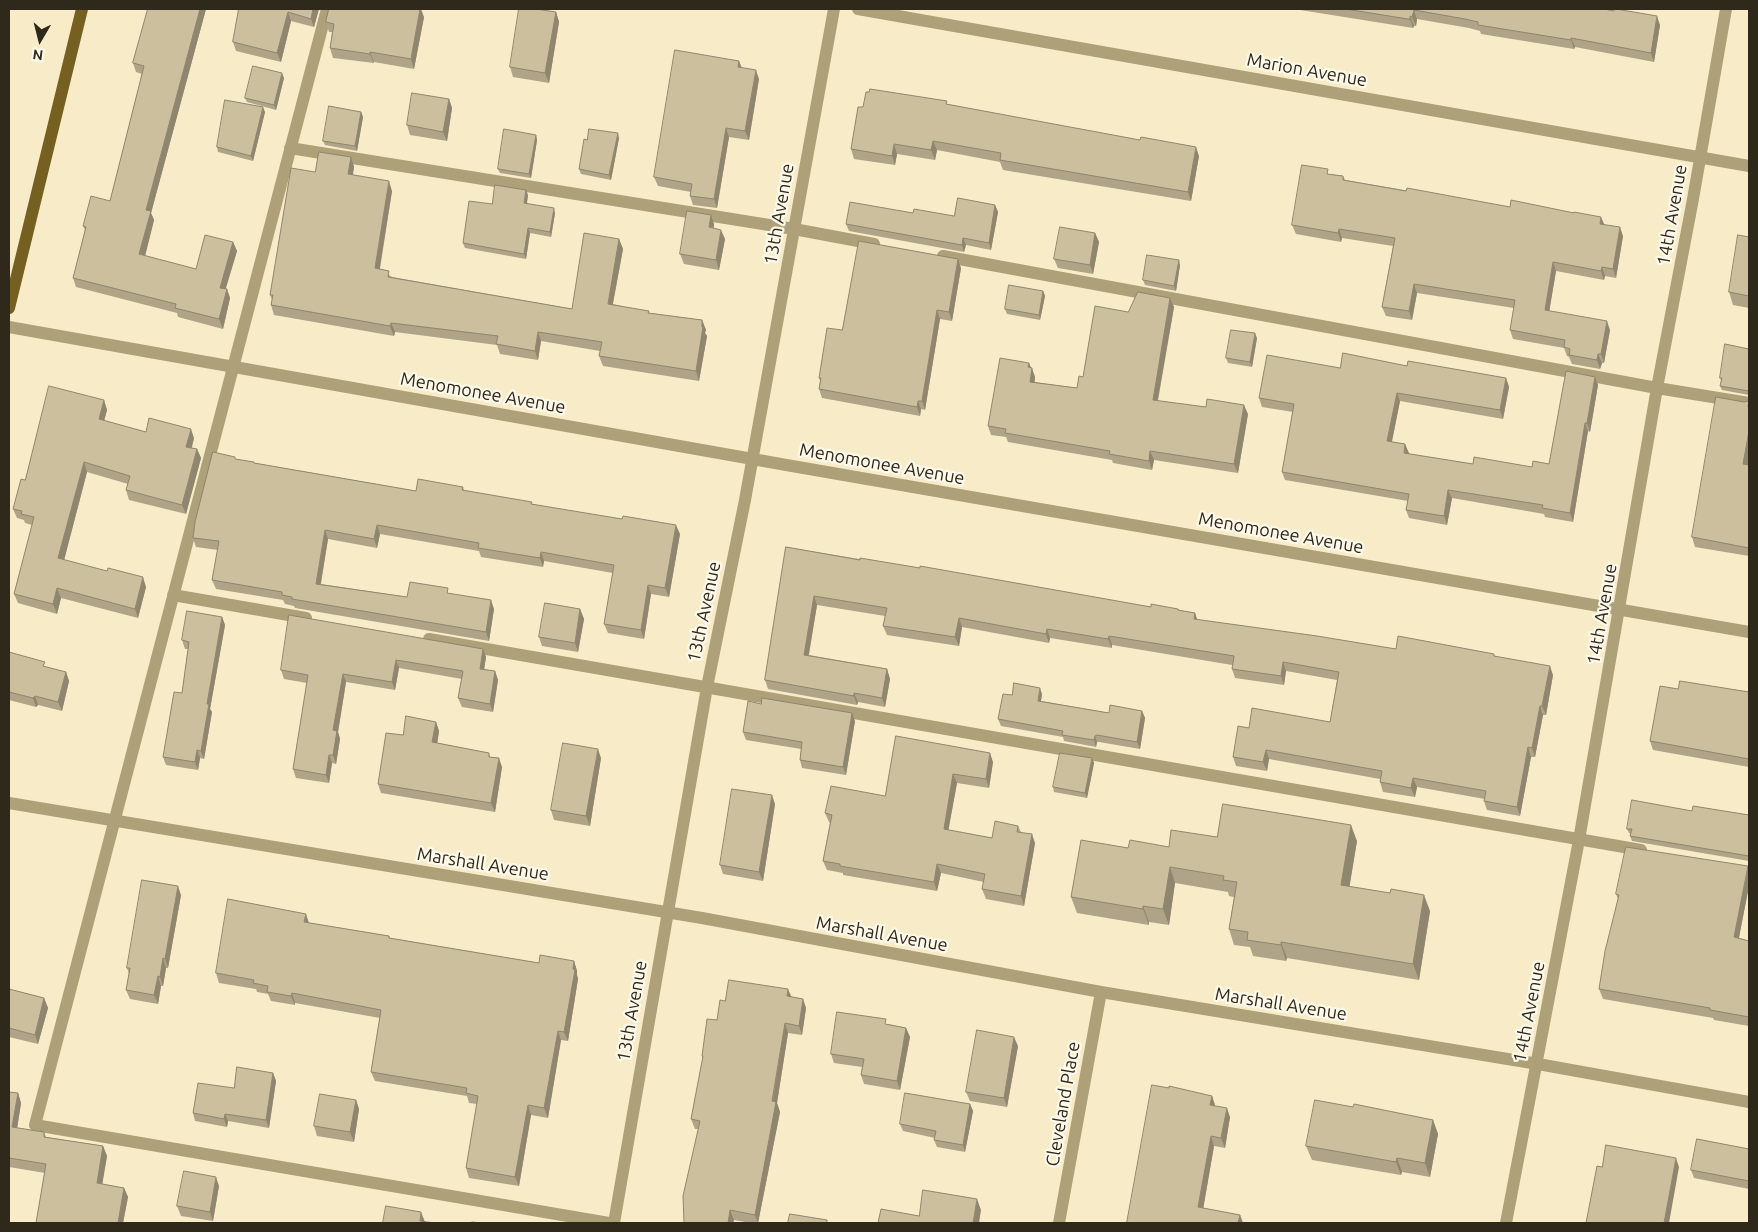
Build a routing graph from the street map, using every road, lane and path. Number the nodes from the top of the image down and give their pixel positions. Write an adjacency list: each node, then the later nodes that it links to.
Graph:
1 (82, 9): 12 (main road)
2 (327, 9): 6 (street)
3 (834, 9): 9 (street, 13th Avenue)
4 (858, 9): 7 (street, Marion Avenue)
5 (1726, 9): 7 (street, 14th Avenue)
6 (290, 148): 9 (street); 14 (street)
7 (1700, 158): 8 (street, Marion Avenue); 15 (street, 14th Avenue)
8 (1749, 166)
9 (794, 229): 10 (street); 17 (street, 13th Avenue)
10 (883, 245)
11 (932, 254): 15 (street)
12 (9, 308)
13 (9, 327): 14 (street, Menomonee Avenue)
14 (231, 366): 17 (street, Menomonee Avenue); 18 (street)
15 (1658, 388): 16 (street); 19 (street, 14th Avenue)
16 (1749, 403)
17 (752, 459): 19 (street, Menomonee Avenue); 23 (street, 13th Avenue)
18 (172, 595): 20 (street); 25 (street)
19 (1620, 610): 21 (street, Menomonee Avenue); 26 (street, 14th Avenue)
20 (320, 621)
21 (1749, 632)
22 (418, 637): 23 (street)
23 (707, 687): 26 (street); 28 (street, 13th Avenue)
24 (9, 803): 25 (street, Marshall Avenue)
25 (115, 821): 28 (street, Marshall Avenue); 32 (street)
26 (1580, 840): 27 (street); 30 (street, 14th Avenue)
27 (1654, 852)
28 (667, 912): 29 (street, Marshall Avenue); 33 (street, 13th Avenue)
29 (1101, 992): 30 (street, Marshall Avenue); 34 (street, Cleveland Place)
30 (1538, 1064): 31 (street, Marshall Avenue); 35 (street, 14th Avenue)
31 (1749, 1102)
32 (609, 1223)
33 (614, 1223)
34 (1059, 1223)
35 (1506, 1223)

